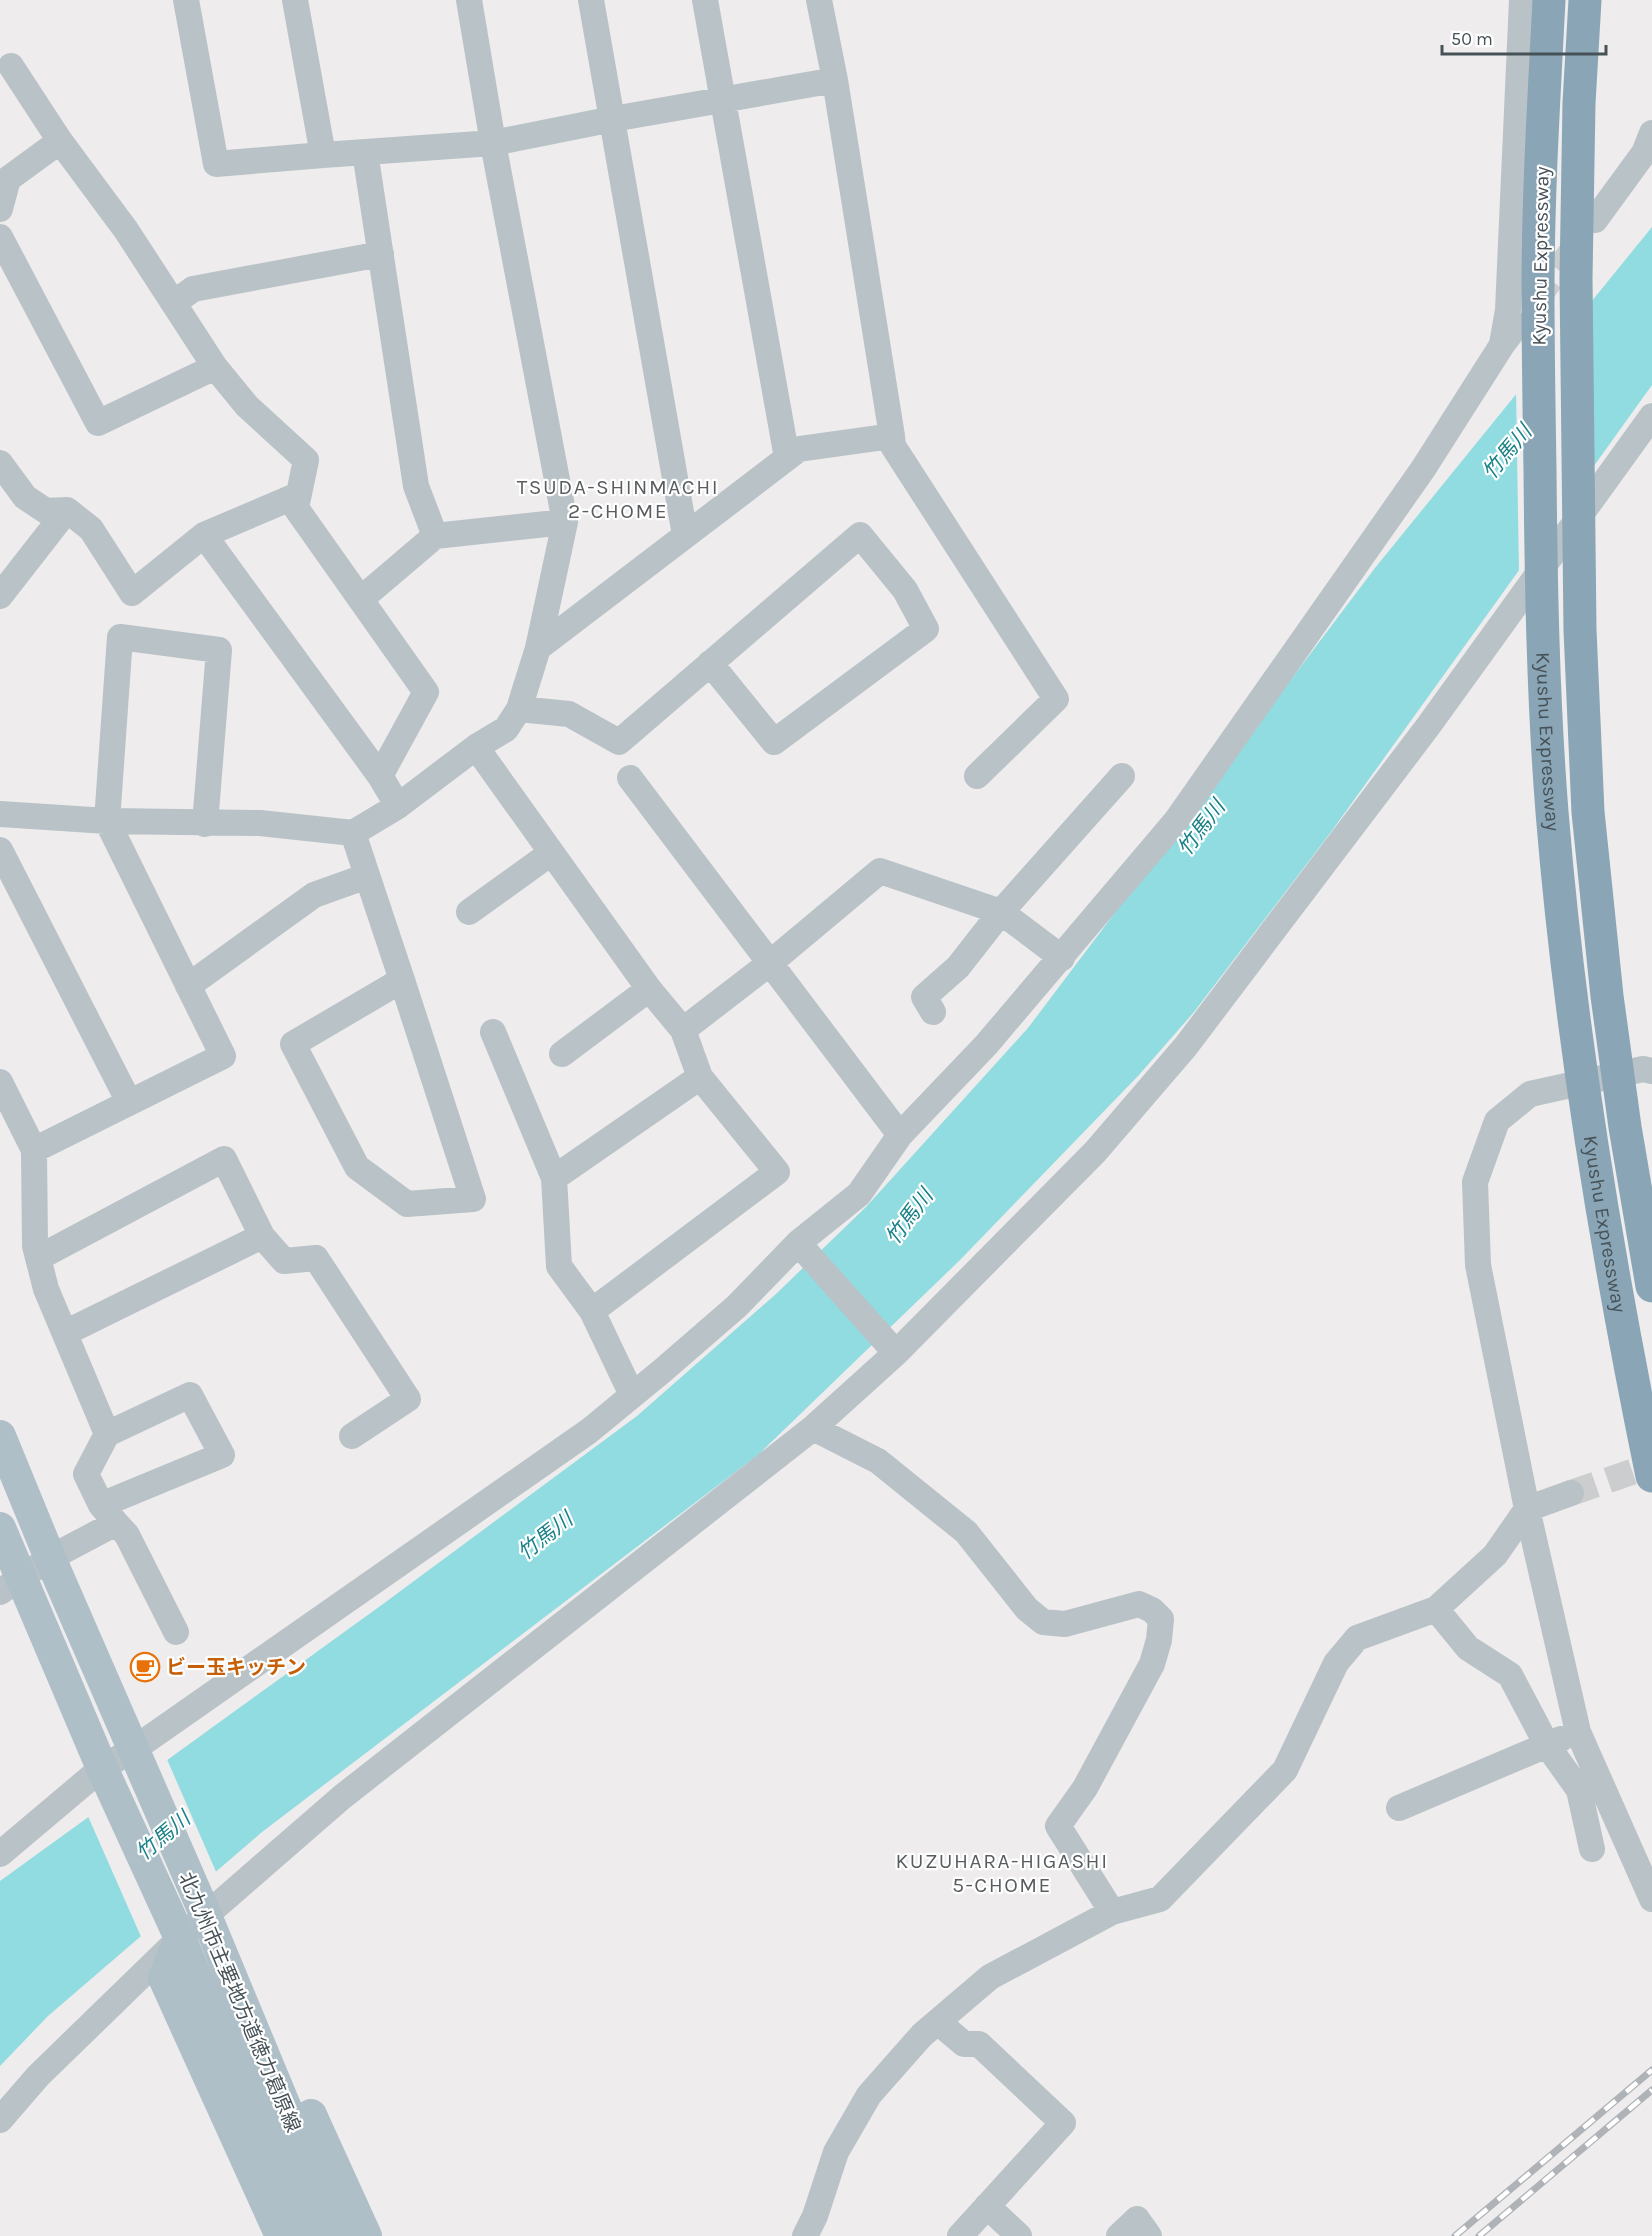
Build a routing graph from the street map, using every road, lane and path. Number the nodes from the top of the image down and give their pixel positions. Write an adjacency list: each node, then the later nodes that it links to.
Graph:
1 (186, 0): 18 (street)
2 (295, 0): 18 (street)
3 (469, 0): 16 (street)
4 (591, 0): 13 (street)
5 (705, 0): 12 (street)
6 (819, 0): 11 (street)
7 (1522, 0): 55 (street)
8 (1549, 0): 83 (highway, Kyushu Expressway)
9 (1585, 0): 74 (highway, Kyushu Expressway)
10 (11, 66): 15 (street)
11 (835, 80): 12 (street); 26 (street)
12 (723, 100): 13 (street); 27 (street)
13 (613, 119): 16 (street); 33 (street)
14 (1652, 134): 20 (street)
15 (60, 141): 19 (street); 23 (street)
16 (493, 143): 17 (street); 31 (street)
17 (365, 152): 18 (street); 22 (street)
18 (323, 155)
19 (0, 209)
20 (1595, 220)
21 (0, 237): 24 (street)
22 (381, 254): 23 (street); 34 (street)
23 (174, 303): 24 (street)
24 (215, 367): 29 (street)
25 (1652, 416): 77 (street)
26 (892, 435): 27 (street); 42 (street)
27 (787, 458): 33 (street)
28 (0, 463): 30 (street)
29 (298, 495): 32 (street); 36 (street)
30 (67, 510): 32 (street); 35 (street)
31 (565, 522): 34 (street); 37 (street)
32 (204, 535): 41 (street)
33 (685, 535): 37 (street)
34 (435, 536): 36 (street)
35 (3, 583)
36 (361, 599): 41 (street)
37 (538, 648): 39 (street)
38 (710, 663): 38 (street); 39 (street)
39 (519, 709): 40 (street)
40 (476, 747): 45 (street); 51 (street)
41 (380, 776): 45 (street)
42 (977, 776)
43 (1122, 776): 54 (street)
44 (630, 778): 56 (street)
45 (398, 806): 49 (street)
46 (0, 814): 47 (street)
47 (107, 821): 48 (street); 48 (street); 58 (street)
48 (205, 824): 49 (street)
49 (353, 833): 52 (street)
50 (0, 850): 67 (street)
51 (551, 853): 53 (street); 59 (street)
52 (367, 876): 57 (street); 58 (street)
53 (470, 912)
54 (1001, 912): 55 (street); 56 (street); 60 (street)
55 (1062, 958): 68 (street)
56 (770, 963): 61 (street); 68 (street)
57 (402, 980): 57 (street)
58 (188, 986): 67 (street)
59 (649, 989): 61 (street); 63 (street)
60 (933, 1012)
61 (683, 1030): 65 (street)
62 (493, 1032): 70 (street)
63 (562, 1054)
64 (1652, 1071): 85 (street)
65 (700, 1077): 70 (street); 75 (street)
66 (0, 1082): 69 (street)
67 (129, 1102): 69 (street)
68 (900, 1135): 72 (street)
69 (34, 1149): 73 (street)
70 (554, 1178): 75 (street)
71 (262, 1236): 73 (street); 76 (street); 82 (street)
72 (798, 1243): 77 (street); 78 (street)
73 (38, 1258): 76 (street)
74 (1652, 1286)
75 (592, 1311): 78 (street)
76 (65, 1333): 80 (street)
77 (896, 1353): 79 (street)
78 (632, 1395): 94 (street)
79 (813, 1428): 100 (street); 101 (street)
80 (107, 1434): 86 (street); 86 (street)
81 (0, 1436): 88 (main road, 北九州市主要地方道徳力葛原線)
82 (352, 1436)
83 (1652, 1476)
84 (1571, 1493): 85 (street)
85 (1527, 1509): 90 (street); 92 (street)
86 (109, 1514): 88 (street); 91 (street)
87 (0, 1528): 89 (main road, 北九州市主要地方道徳力葛原線)
88 (50, 1558): 89 (street); 94 (main road, 北九州市主要地方道徳力葛原線)
89 (10, 1586): 95 (main road, 北九州市主要地方道徳力葛原線)
90 (1436, 1609): 93 (street); 101 (street)
91 (176, 1632)
92 (1578, 1732): 93 (street); 99 (street)
93 (1547, 1745): 96 (street); 97 (street)
94 (137, 1758): 95 (street); 100 (main road, 北九州市主要地方道徳力葛原線)
95 (106, 1775): 98 (street); 102 (main road, 北九州市主要地方道徳力葛原線)
96 (1399, 1808)
97 (1592, 1849)
98 (0, 1854)
99 (1652, 1899)
100 (201, 1908): 102 (street); 108 (main road, 北九州市主要地方道徳力葛原線); 109 (main road)
101 (1112, 1912): 103 (street)
102 (177, 1931): 104 (street); 106 (main road); 107 (main road, 北九州市主要地方道徳力葛原線)
103 (938, 2022): 105 (street); 110 (street)
104 (0, 2120)
105 (987, 2206): 111 (street); 112 (street)
106 (281, 2236)
107 (307, 2236)
108 (339, 2236)
109 (366, 2236)
110 (805, 2236)
111 (960, 2236)
112 (1018, 2236)
113 (1119, 2236): 114 (street)
114 (1149, 2236)

